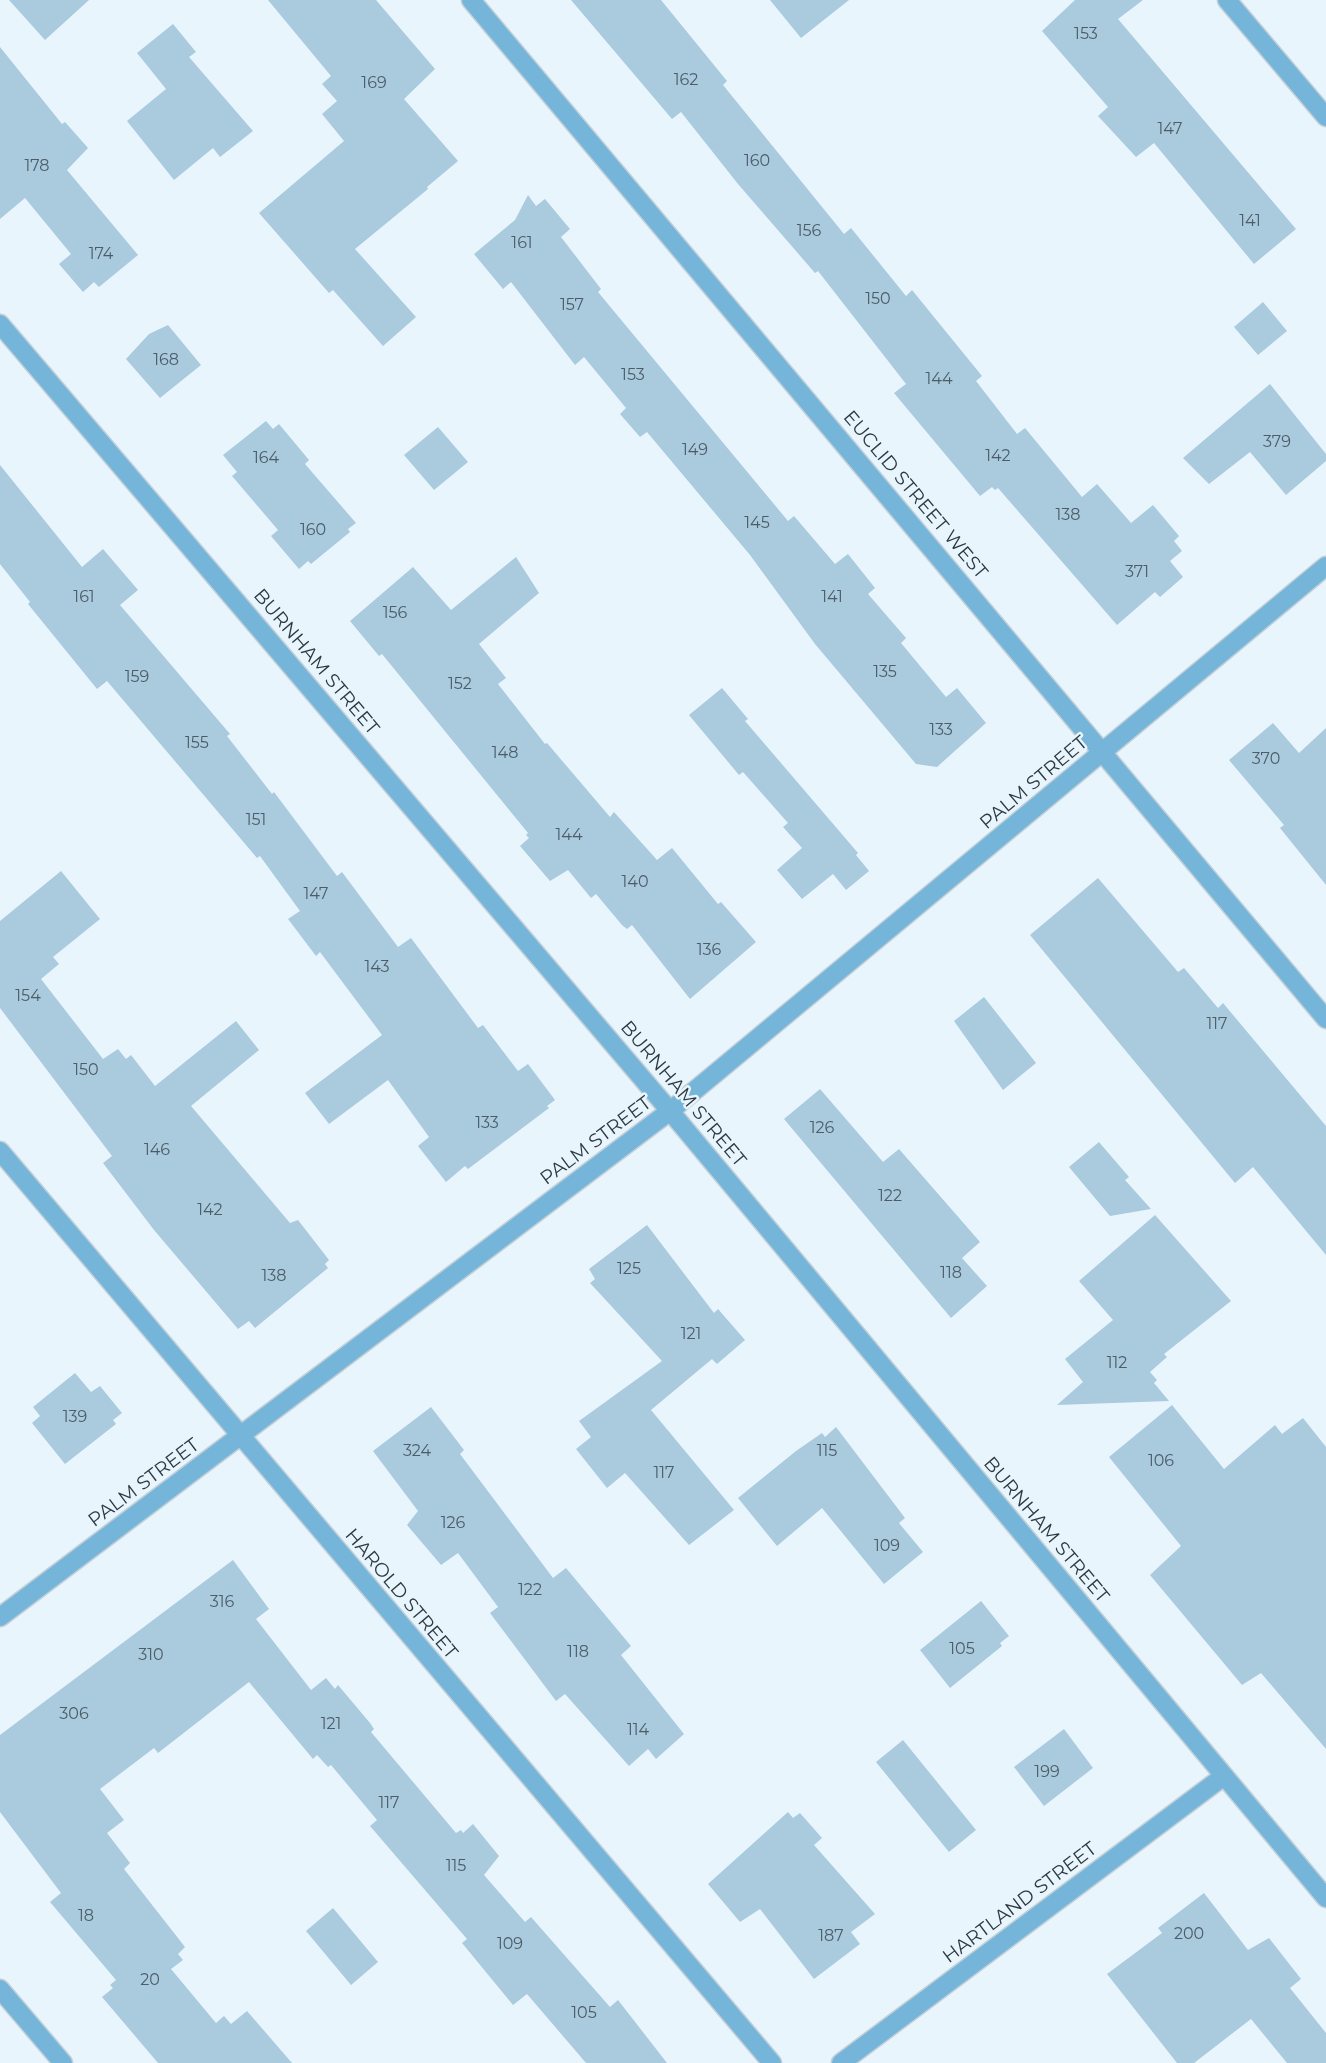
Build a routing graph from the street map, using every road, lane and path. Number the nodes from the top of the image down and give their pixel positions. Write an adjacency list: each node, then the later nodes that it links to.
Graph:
1 (471, 0): 6 (street, EUCLID STREET WEST)
2 (1227, 0): 3 (street)
3 (1326, 117)
4 (0, 324): 8 (street, BURNHAM STREET)
5 (1326, 566): 6 (street, PALM STREET)
6 (1103, 752): 7 (street, EUCLID STREET WEST); 8 (street, PALM STREET)
7 (1326, 1019)
8 (670, 1111): 10 (street, PALM STREET); 12 (street, BURNHAM STREET)
9 (0, 1151): 10 (street, HAROLD STREET)
10 (239, 1436): 11 (street, PALM STREET); 16 (street, HAROLD STREET)
11 (0, 1617)
12 (1224, 1776): 13 (street, BURNHAM STREET); 17 (street, HARTLAND STREET)
13 (1326, 1898)
14 (0, 1989): 15 (street)
15 (63, 2063)
16 (772, 2063)
17 (841, 2063)

